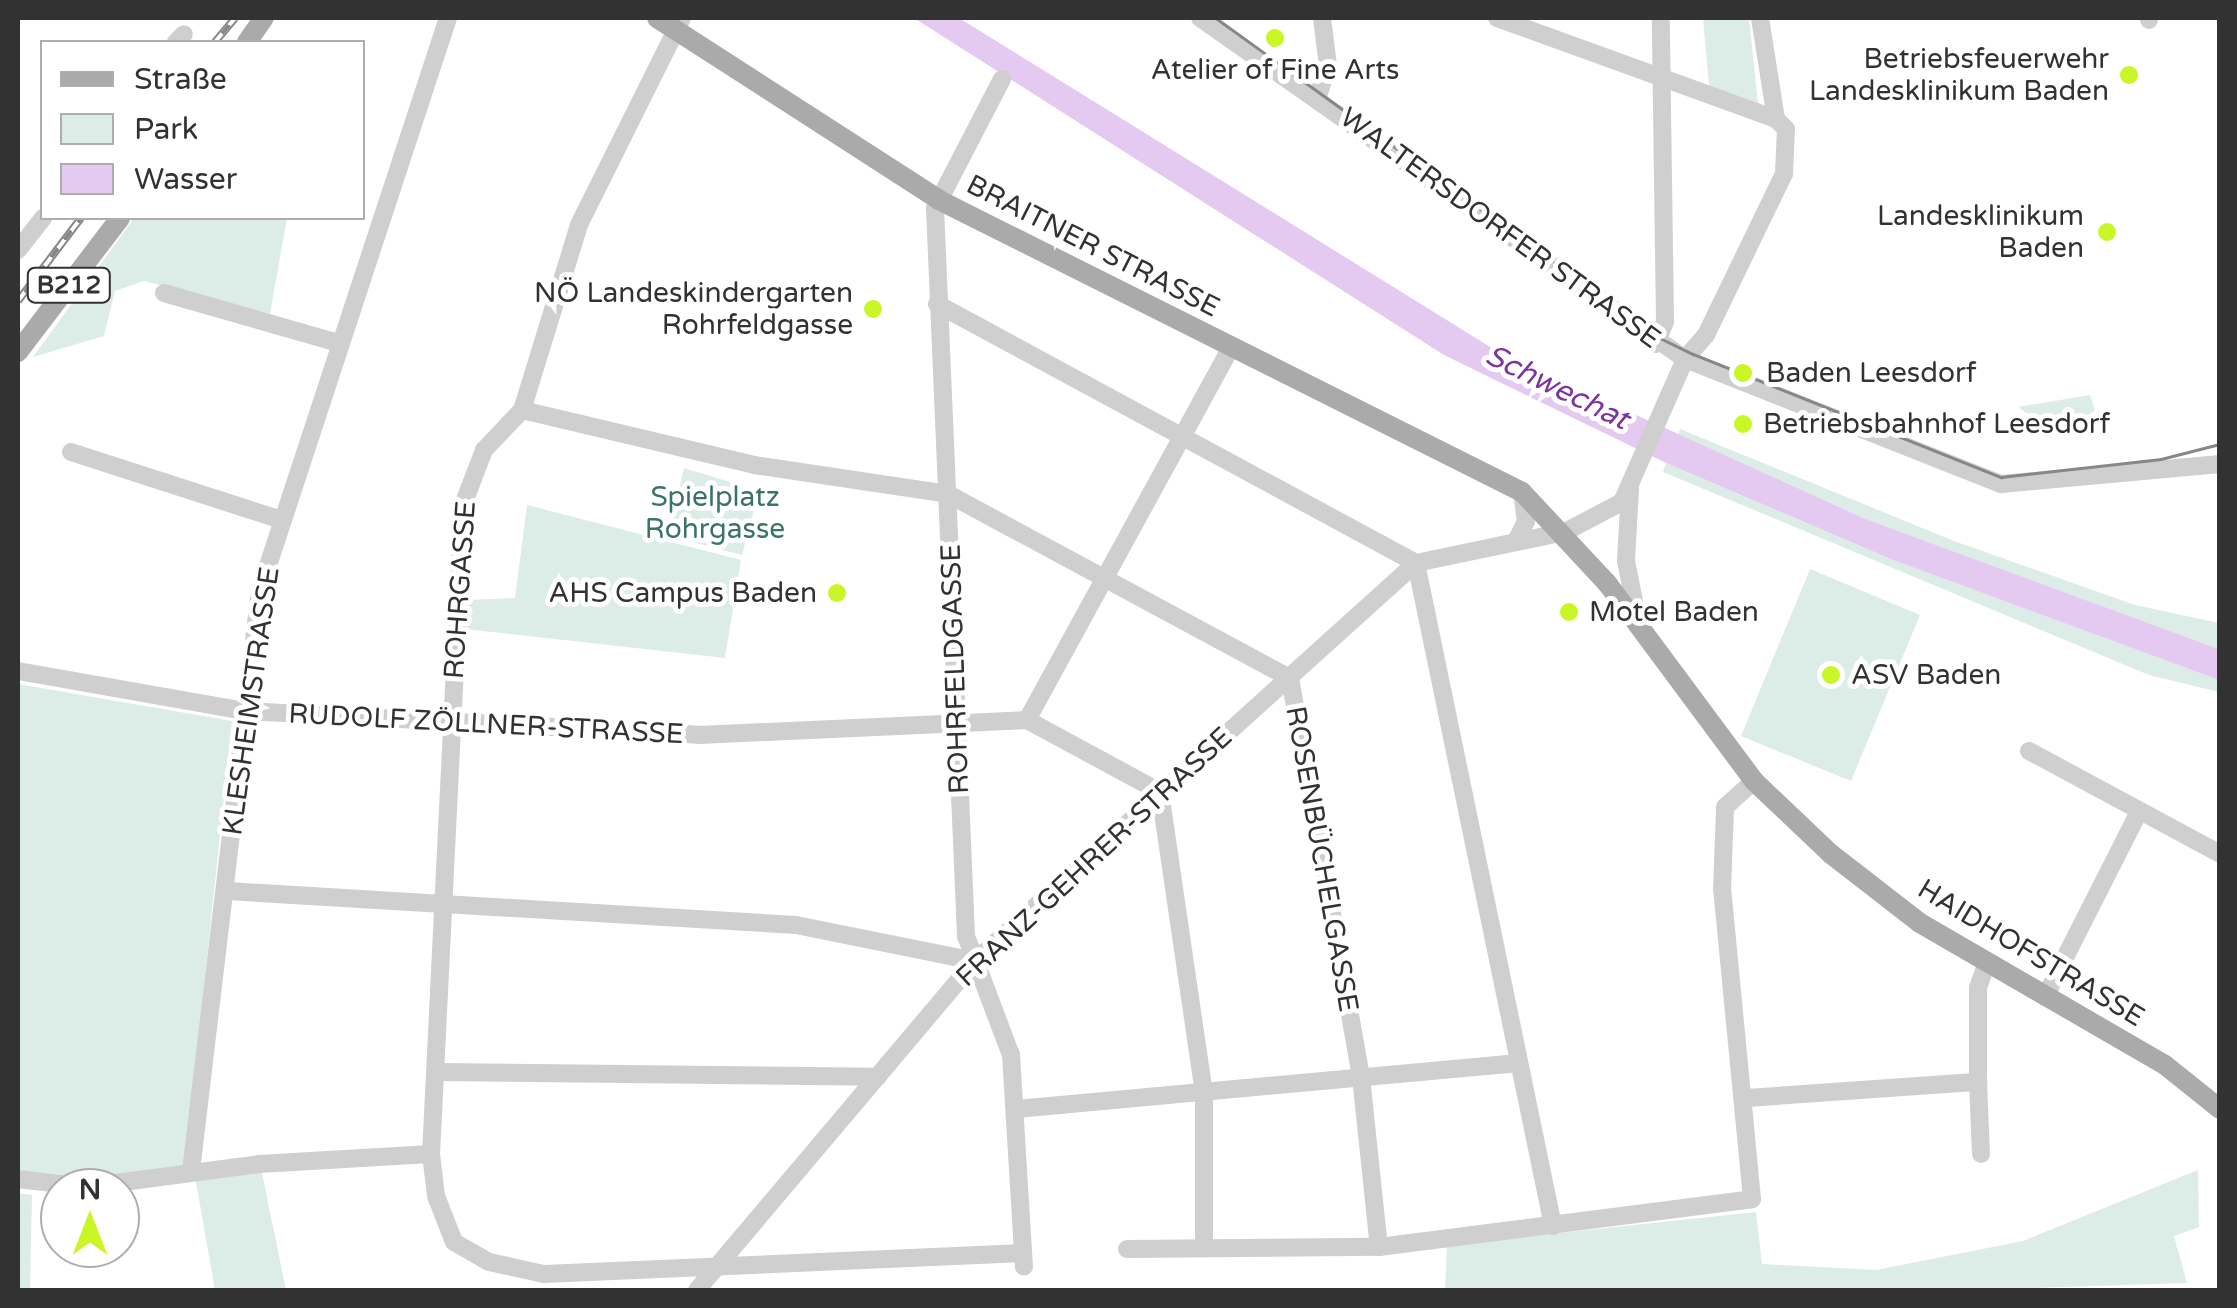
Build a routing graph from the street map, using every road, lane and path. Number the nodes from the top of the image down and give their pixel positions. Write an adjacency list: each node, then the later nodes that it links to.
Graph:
1 (264, 18): 9 (main road)
2 (448, 18): 20 (street, KLESHEIMSTRASSE)
3 (1200, 18): 12 (street, WALTERSDORFER STRASSE)
4 (1322, 18): 12 (street)
5 (1498, 18): 10 (street)
6 (1661, 18): 10 (street)
7 (1760, 18): 13 (street)
8 (671, 22): 14 (main road, BRAITNER STRASSE); 25 (street, ROHRGASSE)
9 (248, 40)
10 (1661, 76): 13 (street); 21 (street)
11 (1002, 78): 14 (street, ROHRFELDGASSE)
12 (1318, 96): 21 (street, WALTERSDORFER STRASSE)
13 (1776, 118): 24 (street)
14 (939, 200): 19 (street, ROHRFELDGASSE); 22 (main road, BRAITNER STRASSE)
15 (42, 220): 17 (street)
16 (118, 220): 23 (main road, B212)
17 (18, 250)
18 (164, 293): 20 (street)
19 (937, 304): 26 (street); 31 (street, ROHRFELDGASSE)
20 (338, 343): 32 (street, KLESHEIMSTRASSE)
21 (1656, 344): 24 (street, WALTERSDORFER STRASSE)
22 (1232, 346): 26 (street); 30 (main road, BRAITNER STRASSE)
23 (18, 352)
24 (1685, 359): 28 (street, WALTERSDORFER STRASSE); 29 (street)
25 (522, 410): 31 (street, ROSENBÜCHELGASSE); 42 (street, ROHRGASSE)
26 (1182, 438): 35 (street); 36 (street)
27 (71, 452): 32 (street)
28 (2220, 464)
29 (1630, 488): 33 (street, FRANZ-GEHRER-STRASSE); 37 (street, HAIDHOFSTRASSE)
30 (1522, 492): 33 (main road, BRAITNER STRASSE); 34 (street)
31 (948, 494): 36 (street, ROSENBÜCHELGASSE); 43 (street, ROHRFELDGASSE)
32 (281, 520): 40 (street, KLESHEIMSTRASSE)
33 (1565, 532): 34 (street, FRANZ-GEHRER-STRASSE); 37 (main road, BRAITNER STRASSE)
34 (1517, 539): 35 (street, FRANZ-GEHRER-STRASSE)
35 (1416, 563): 39 (street, FRANZ-GEHRER-STRASSE); 54 (street)
36 (1104, 576): 39 (street, ROSENBÜCHELGASSE); 41 (street)
37 (1639, 628): 45 (main road, HAIDHOFSTRASSE)
38 (18, 672): 40 (street, RUDOLF ZÖLLNER-STRASSE)
39 (1290, 678): 46 (street, FRANZ-GEHRER-STRASSE); 57 (street, ROSENBÜCHELGASSE)
40 (246, 711): 42 (street, RUDOLF ZÖLLNER-STRASSE); 49 (street, KLESHEIMSTRASSE)
41 (1027, 720): 43 (street, RUDOLF ZÖLLNER-STRASSE); 46 (street)
42 (451, 722): 43 (street, RUDOLF ZÖLLNER-STRASSE); 50 (street, ROHRGASSE)
43 (958, 722): 51 (street, ROHRFELDGASSE)
44 (2029, 751): 47 (street)
45 (1754, 782): 52 (main road, HAIDHOFSTRASSE); 60 (street)
46 (1160, 792): 51 (street, FRANZ-GEHRER-STRASSE); 59 (street)
47 (2139, 812): 48 (street); 53 (street)
48 (2220, 854)
49 (227, 891): 50 (street); 65 (street, KLESHEIMSTRASSE)
50 (442, 902): 51 (street); 55 (street, ROHRGASSE)
51 (975, 961): 56 (street, FRANZ-GEHRER-STRASSE); 62 (street, ROHRFELDGASSE)
52 (1986, 966): 53 (main road, HAIDHOFSTRASSE); 58 (street)
53 (2045, 997): 61 (main road, HAIDHOFSTRASSE)
54 (1518, 1064): 57 (street); 67 (street)
55 (436, 1072): 56 (street); 63 (street, ROHRGASSE)
56 (878, 1077): 72 (street, FRANZ-GEHRER-STRASSE)
57 (1361, 1078): 59 (street); 69 (street, ROSENBÜCHELGASSE)
58 (1978, 1082): 60 (street); 64 (street)
59 (1204, 1093): 62 (street); 68 (street)
60 (1747, 1098): 67 (street)
61 (2220, 1109)
62 (1016, 1110): 71 (street, ROHRFELDGASSE)
63 (430, 1154): 65 (street); 72 (street, ROHRGASSE)
64 (1981, 1154)
65 (191, 1171): 66 (street)
66 (18, 1180)
67 (1553, 1226): 69 (street)
68 (1204, 1246): 69 (street); 70 (street)
69 (1379, 1246)
70 (1127, 1249)
71 (1024, 1260): 72 (street, ROHRGASSE)
72 (712, 1269): 73 (street, FRANZ-GEHRER-STRASSE)
73 (697, 1290)

